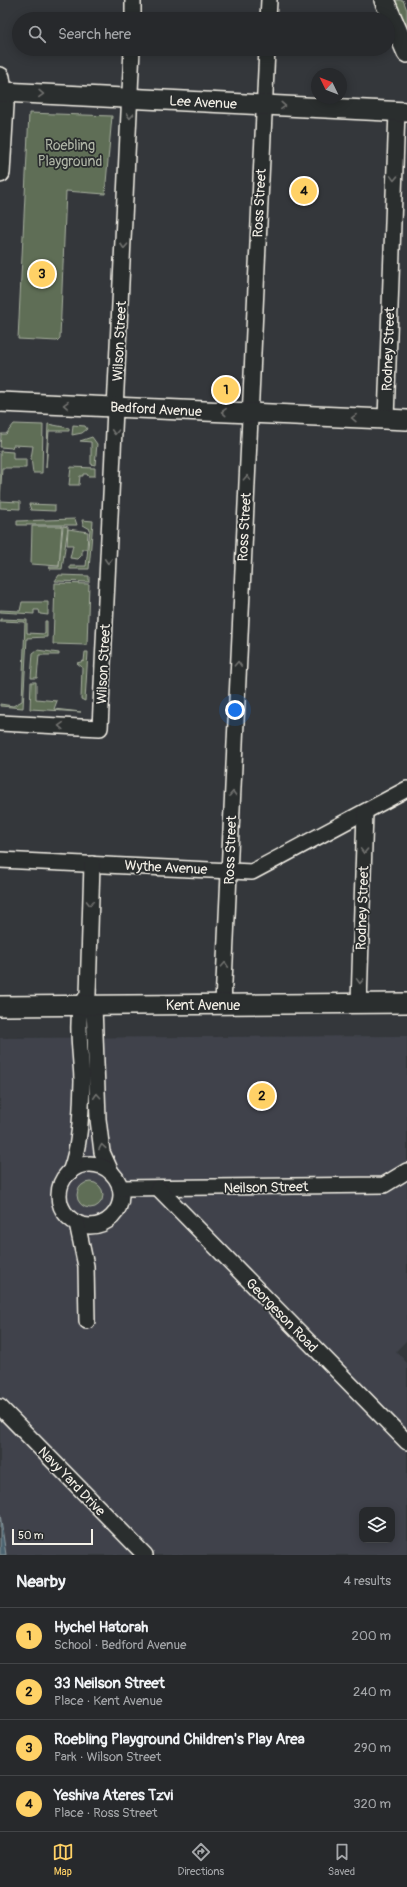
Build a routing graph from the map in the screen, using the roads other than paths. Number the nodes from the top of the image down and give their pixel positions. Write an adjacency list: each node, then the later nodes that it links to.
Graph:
1 (133, 0): 4 (street)
2 (269, 0): 5 (street)
3 (384, 0): 6 (main road)
4 (133, 12)
5 (268, 12)
6 (389, 12)
7 (395, 25): 8 (main road)
8 (407, 53)
9 (132, 56): 12 (street, Wilson Street)
10 (267, 56): 13 (street, Ross Street)
11 (1, 87): 12 (main road, Lee Avenue, one-way to 12); 15 (main road)
12 (130, 98): 13 (main road, Lee Avenue); 17 (street, Wilson Street, one-way to 17)
13 (264, 105): 14 (main road, Lee Avenue, one-way to 14); 18 (street, Ross Street)
14 (402, 111): 19 (street, Rodney Street, one-way to 19)
15 (0, 173)
16 (0, 402): 17 (main road, Bedford Avenue, one-way to 16)
17 (116, 407): 18 (main road, Bedford Avenue, one-way to 17); 21 (street, Wilson Street, one-way to 21)
18 (250, 413): 19 (main road, Bedford Avenue, one-way to 18); 26 (street, Ross Street, one-way to 18)
19 (386, 419): 20 (main road, Bedford Avenue)
20 (407, 420)
21 (0, 723)
22 (407, 789): 23 (street, Wythe Avenue)
23 (365, 812): 26 (street, Wythe Avenue); 27 (street, Rodney Street, one-way to 27)
24 (0, 860): 25 (street, Wythe Avenue)
25 (92, 864): 26 (street, Wythe Avenue); 31 (street, one-way to 31)
26 (230, 871): 29 (street, Ross Street, one-way to 26)
27 (359, 1003): 28 (main road, Kent Avenue); 29 (main road, Kent Avenue)
28 (407, 1003)
29 (223, 1004): 31 (main road, Kent Avenue)
30 (0, 1006): 31 (main road, Kent Avenue)
31 (87, 1010): 32 (main road, Kent Avenue); 33 (main road, Kent Avenue); 34 (street)
32 (407, 1013)
33 (0, 1016)
34 (88, 1077): 36 (street); 37 (street, one-way to 34)
35 (407, 1171): 39 (street, Neilson Street)
36 (70, 1172): 37 (street); 40 (street)
37 (110, 1172): 38 (street)
38 (120, 1188): 39 (street, Neilson Street); 41 (street)
39 (158, 1188): 45 (street, Georgeson Road)
40 (77, 1223): 41 (street); 42 (street)
41 (98, 1225): 42 (street)
42 (86, 1266): 43 (street)
43 (87, 1321)
44 (0, 1407): 46 (street, Navy Yard Drive)
45 (407, 1442)
46 (145, 1555)

